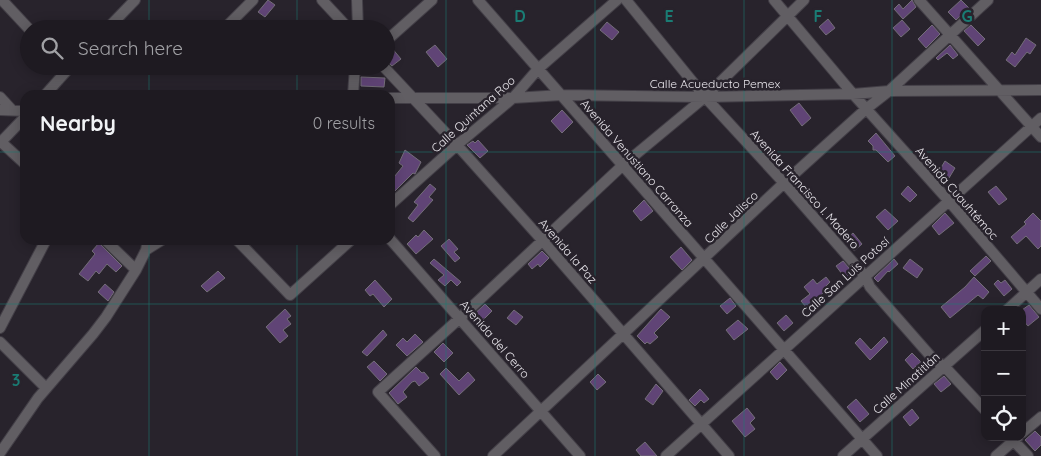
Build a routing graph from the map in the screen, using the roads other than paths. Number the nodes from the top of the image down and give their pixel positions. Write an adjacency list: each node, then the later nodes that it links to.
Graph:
1 (2, 0): 15 (street)
2 (135, 0): 16 (street)
3 (253, 0): 17 (street)
4 (322, 0): 18 (street)
5 (358, 0): 19 (street)
6 (432, 0): 20 (street)
7 (478, 0): 22 (street, Avenida Venustiano Carranza)
8 (617, 0): 22 (street, Calle Quintana Roo)
9 (626, 0): 34 (street, Avenida Francisco I. Madero)
10 (774, 0): 14 (street, Avenida Cuauhtémoc)
11 (804, 0): 14 (street)
12 (919, 0): 21 (street)
13 (988, 0): 21 (street, Calle Jalisco)
14 (788, 15): 31 (street, Avenida Cuauhtémoc); 34 (street)
15 (21, 20)
16 (116, 20)
17 (233, 20)
18 (341, 20)
19 (358, 20)
20 (395, 33)
21 (950, 36): 29 (street, Calle Jalisco); 30 (street)
22 (538, 69): 32 (street, Avenida Venustiano Carranza); 37 (street, Calle Quintana Roo)
23 (63, 75): 26 (street)
24 (354, 75): 27 (street)
25 (391, 75): 35 (street, Avenida la Paz)
26 (49, 90)
27 (353, 90)
28 (1041, 90): 30 (street, Calle Acueducto Pemex)
29 (889, 91): 30 (street, Calle Acueducto Pemex); 31 (street, Calle Acueducto Pemex); 38 (street, Calle Jalisco)
30 (1001, 91): 44 (street)
31 (853, 94): 34 (street, Calle Acueducto Pemex); 38 (street, Avenida Cuauhtémoc)
32 (562, 95): 34 (street, Calle Acueducto Pemex); 37 (street, Calle Acueducto Pemex); 49 (street, Avenida Venustiano Carranza)
33 (0, 96): 40 (street)
34 (705, 96): 49 (street); 50 (street, Avenida Francisco I. Madero)
35 (411, 97): 36 (street, Calle Acueducto Pemex); 37 (street, Calle Acueducto Pemex); 47 (street, Avenida la Paz)
36 (395, 98)
37 (513, 98): 47 (street, Calle Quintana Roo)
38 (866, 109): 50 (street, Calle Jalisco); 51 (street, Avenida Cuauhtémoc)
39 (0, 110): 40 (street)
40 (12, 110): 41 (street)
41 (20, 111)
42 (1041, 118): 44 (street, Calle San Luis Potosí)
43 (20, 122): 46 (street)
44 (1032, 126): 45 (street); 51 (street, Calle San Luis Potosí)
45 (1041, 137)
46 (1, 142): 48 (street)
47 (457, 145): 52 (street, Calle Quintana Roo); 53 (street, Avenida la Paz)
48 (20, 159)
49 (623, 165): 53 (street); 60 (street, Avenida Venustiano Carranza)
50 (784, 183): 60 (street, Calle Jalisco); 62 (street, Avenida Francisco I. Madero)
51 (948, 200): 62 (street, Calle San Luis Potosí); 64 (street, Avenida Cuauhtémoc)
52 (395, 201)
53 (542, 240): 67 (street); 69 (street, Avenida la Paz)
54 (395, 244): 67 (street, Avenida del Cerro)
55 (43, 245): 68 (street)
56 (110, 245): 61 (street)
57 (147, 245): 61 (street)
58 (242, 245): 59 (street)
59 (345, 245)
60 (704, 259): 69 (street, Calle Jalisco); 72 (street, Avenida Venustiano Carranza)
61 (136, 270): 74 (street)
62 (865, 276): 72 (street, Calle San Luis Potosí); 73 (street, Avenida Francisco I. Madero)
63 (1041, 279): 64 (street)
64 (1027, 292): 65 (street); 66 (street, Avenida Cuauhtémoc)
65 (1011, 306)
66 (1041, 308)
67 (460, 318): 76 (street, Avenida del Cerro); 84 (street)
68 (0, 328)
69 (624, 334): 76 (street, Calle Jalisco); 78 (street, Avenida la Paz)
70 (981, 334): 73 (street, Calle Minatitlán)
71 (0, 342): 74 (street)
72 (783, 349): 78 (street, Calle San Luis Potosí); 80 (street, Avenida Venustiano Carranza)
73 (944, 366): 75 (street, Avenida Francisco I. Madero); 80 (street, Calle Minatitlán)
74 (46, 388): 83 (street)
75 (981, 406)
76 (541, 410): 85 (street, Calle Jalisco); 86 (street, Avenida del Cerro)
77 (1041, 417): 79 (street)
78 (700, 424): 87 (street, Calle San Luis Potosí); 88 (street, Avenida la Paz)
79 (1026, 430)
80 (862, 439): 89 (street, Calle Minatitlán); 90 (street, Avenida Venustiano Carranza)
81 (1011, 441): 91 (street)
82 (1016, 441): 92 (street)
83 (0, 453)
84 (435, 456)
85 (493, 456)
86 (580, 456)
87 (666, 456)
88 (729, 456)
89 (843, 456)
90 (877, 456)
91 (996, 456)
92 (1028, 456)

